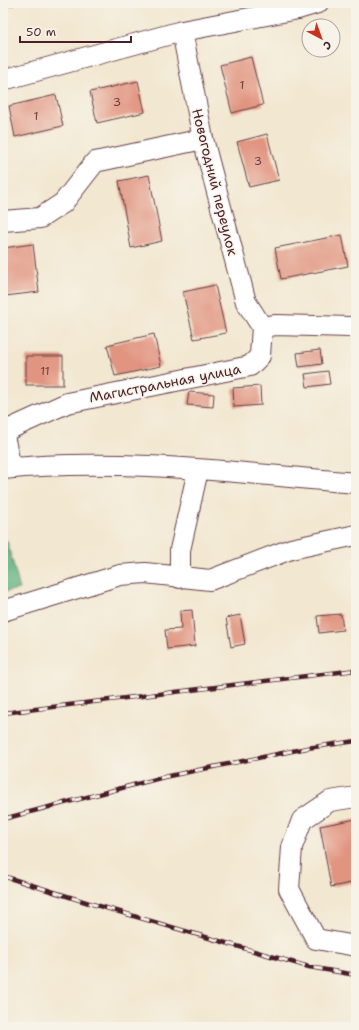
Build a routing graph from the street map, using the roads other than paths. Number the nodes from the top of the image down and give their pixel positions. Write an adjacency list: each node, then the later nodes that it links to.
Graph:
1 (318, 3): 2 (street)
2 (182, 31): 3 (street); 4 (street, Новогодний переулок)
3 (3, 80)
4 (203, 139): 5 (street); 6 (street, Новогодний переулок)
5 (3, 222)
6 (262, 327): 7 (street); 8 (street, Магистральная улица)
7 (350, 327)
8 (3, 432): 9 (street)
9 (7, 468): 10 (street)
10 (198, 470): 11 (street); 13 (street)
11 (356, 483)
12 (356, 536): 13 (street)
13 (180, 578): 14 (street)
14 (3, 611)
15 (356, 797): 16 (street)
16 (356, 946)

